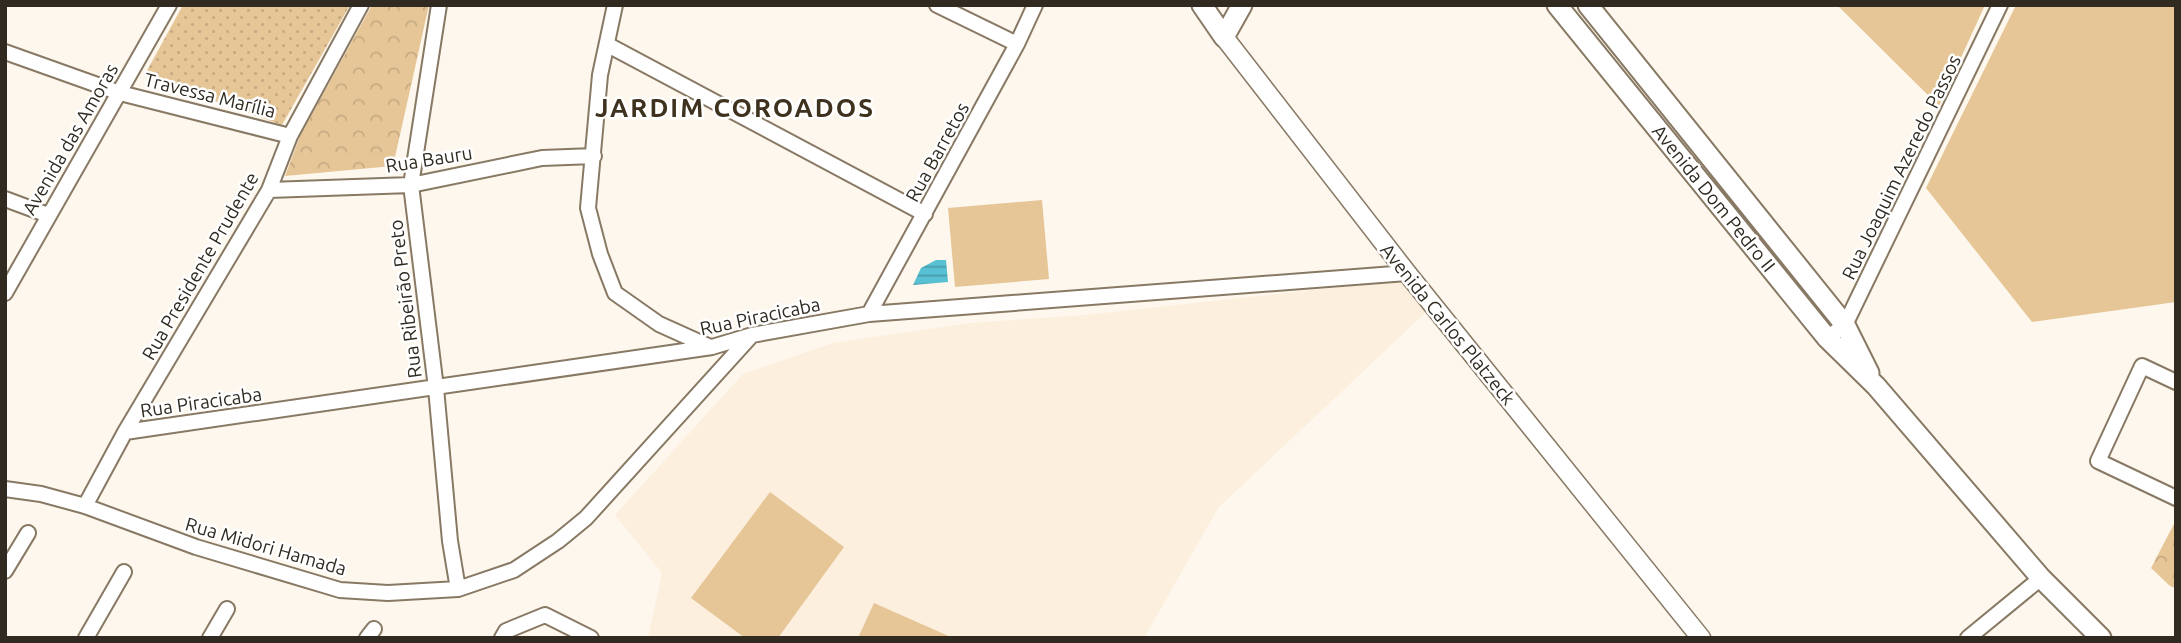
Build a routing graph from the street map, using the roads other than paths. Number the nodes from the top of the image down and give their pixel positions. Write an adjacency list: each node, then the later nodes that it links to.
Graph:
1 (169, 5): 16 (street, Avenida das Amoras)
2 (361, 5): 17 (street, Rua Presidente Prudente)
3 (439, 5): 19 (street, Rua Ribeirão Preto)
4 (615, 5): 14 (street)
5 (937, 5): 13 (street)
6 (1035, 5): 13 (street, Rua Barretos)
7 (1242, 5): 12 (main road)
8 (1557, 5): 29 (main road, Avenida Dom Pedro II)
9 (1588, 5): 27 (main road, Avenida Dom Pedro II)
10 (2000, 5): 27 (street, Rua Joaquim Azeredo Passos)
11 (1204, 6): 12 (main road, Avenida Carlos Platzeck)
12 (1224, 37): 24 (street, Avenida Carlos Platzeck)
13 (1017, 44): 22 (street, Rua Barretos)
14 (608, 45): 18 (street); 22 (street)
15 (5, 52): 16 (street, Travessa Marília)
16 (120, 93): 17 (street, Travessa Marília); 23 (street, Avenida das Amoras)
17 (290, 136): 20 (street, Rua Presidente Prudente)
18 (594, 156): 19 (street, Rua Bauru); 30 (street)
19 (411, 185): 20 (street, Rua Bauru); 33 (street, Rua Ribeirão Preto)
20 (269, 190): 34 (street, Rua Presidente Prudente)
21 (5, 199): 23 (street)
22 (925, 214): 26 (street, Rua Barretos)
23 (48, 215): 25 (street, Avenida das Amoras)
24 (1407, 273): 26 (street, Rua Piracicaba); 48 (street, Avenida Carlos Platzeck)
25 (5, 293)
26 (869, 314): 28 (street, Rua Piracicaba)
27 (1845, 325): 29 (street, Rua Joaquim Azeredo Passos); 32 (main road, Avenida Dom Pedro II)
28 (752, 335): 30 (street, Rua Piracicaba); 42 (street, Rua Midori Hamada)
29 (1827, 338): 32 (main road, Avenida Dom Pedro II)
30 (712, 347): 33 (street, Rua Piracicaba)
31 (2176, 382): 36 (street)
32 (1876, 386): 41 (main road, Avenida Dom Pedro II)
33 (436, 388): 34 (street, Rua Piracicaba); 42 (street, Rua Ribeirão Preto)
34 (125, 432): 37 (street, Rua Presidente Prudente)
35 (7, 490): 37 (street, Rua Midori Hamada)
36 (2176, 498)
37 (85, 506): 42 (street, Rua Midori Hamada)
38 (29, 533): 39 (street)
39 (5, 571)
40 (124, 572): 44 (street)
41 (2041, 578): 49 (street); 50 (main road, Avenida Dom Pedro II)
42 (458, 589)
43 (227, 609): 45 (street)
44 (86, 638)
45 (210, 638)
46 (502, 638): 47 (street)
47 (591, 638)
48 (1701, 638)
49 (1968, 638)
50 (2101, 638)

